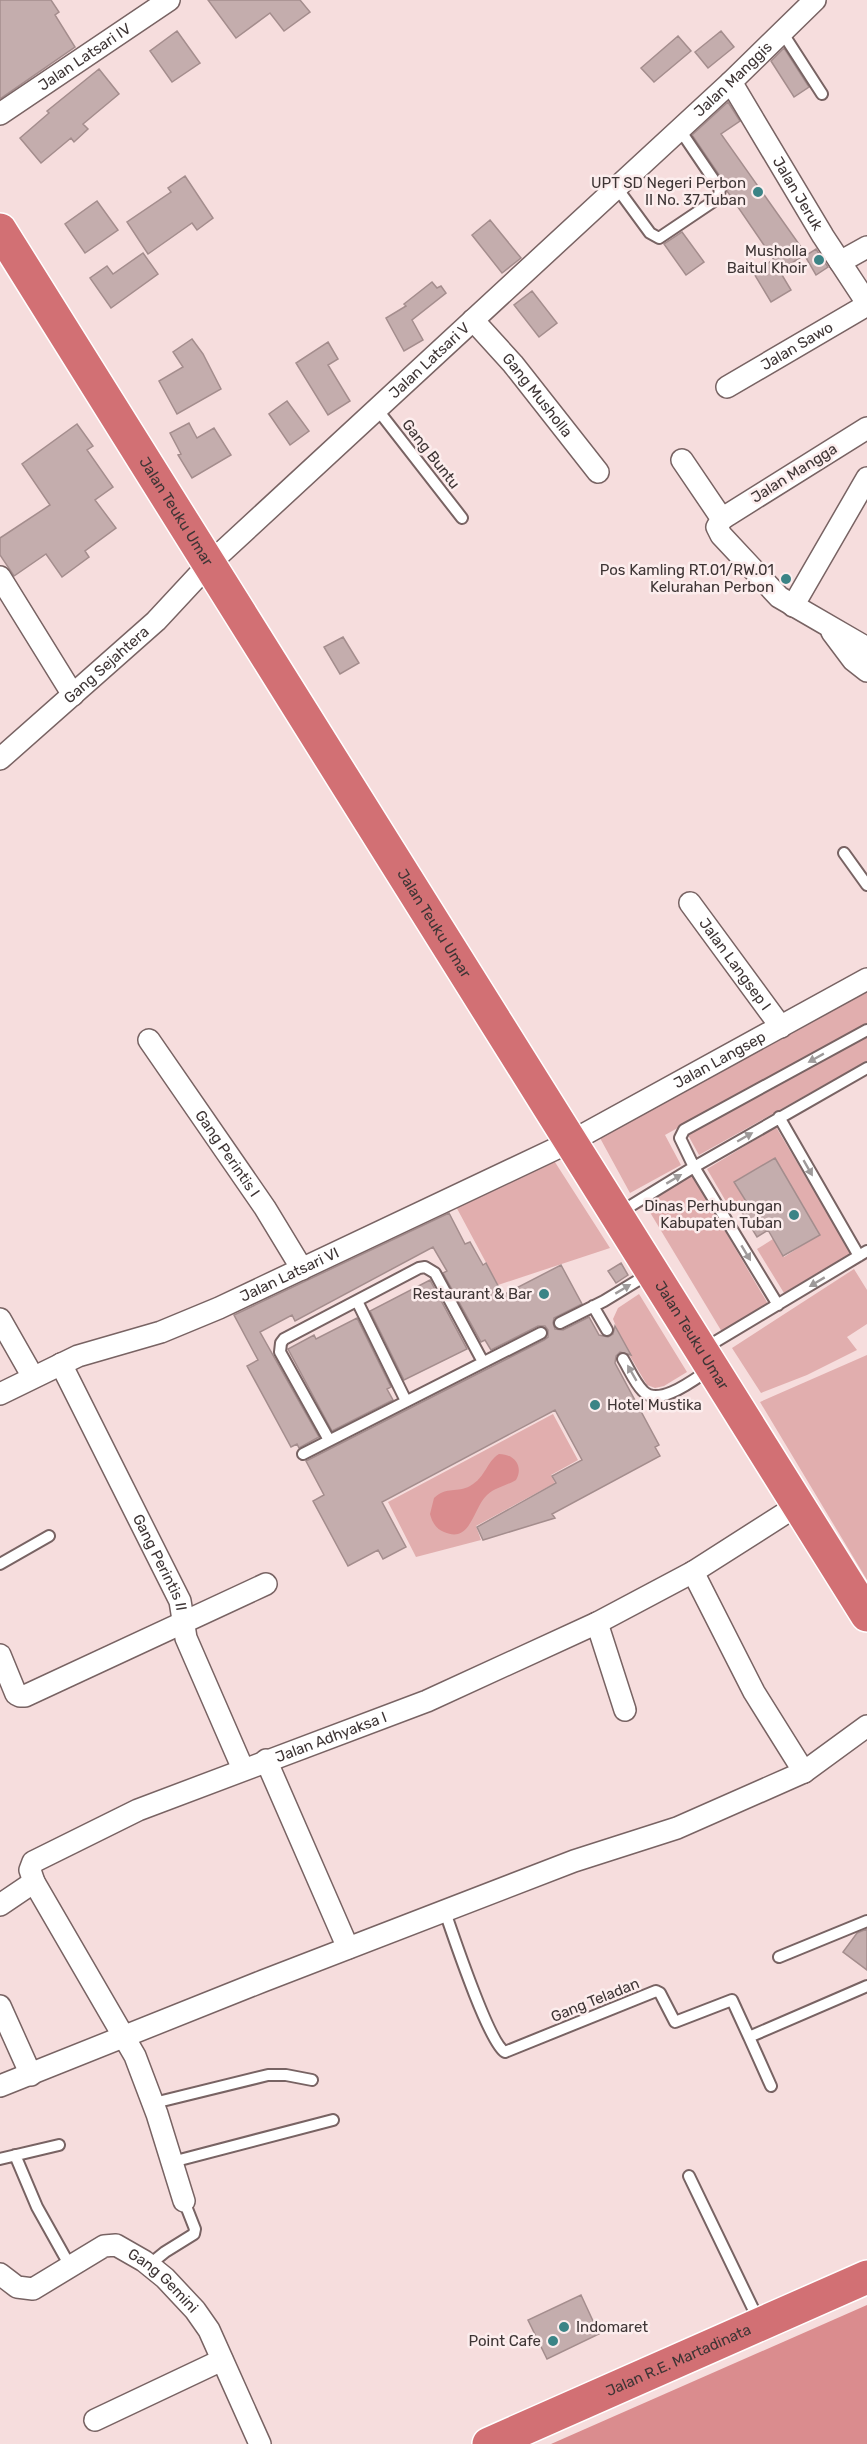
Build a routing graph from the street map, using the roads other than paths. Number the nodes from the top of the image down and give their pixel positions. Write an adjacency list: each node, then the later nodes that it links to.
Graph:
1 (169, 0): 6 (street, Jalan Latsari IV)
2 (816, 0): 3 (street, Jalan Manggis)
3 (782, 32): 4 (street, Jalan Manggis); 5 (lane)
4 (731, 82): 7 (street, Jalan Manggis); 12 (street, Jalan Jeruk)
5 (822, 94)
6 (0, 114)
7 (680, 130): 8 (street, Jalan Manggis); 9 (lane)
8 (650, 157): 9 (street, Jalan Latsari V)
9 (616, 188): 14 (street, Jalan Latsari V)
10 (0, 230): 23 (highway, Jalan Teuku Umar)
11 (867, 248): 12 (street)
12 (840, 262): 13 (street, Jalan Jeruk)
13 (867, 304): 15 (street, Jalan Sawo)
14 (473, 320): 16 (street, Jalan Latsari V); 19 (street, Gang Musholla)
15 (727, 387)
16 (377, 409): 21 (lane, Gang Buntu); 23 (street, Jalan Latsari V)
17 (867, 428): 22 (street, Jalan Mangga)
18 (682, 460): 22 (street)
19 (598, 472)
20 (867, 478): 25 (street)
21 (462, 518)
22 (722, 519): 25 (street)
23 (210, 564): 29 (street, Gang Sejahtera); 40 (highway, Jalan Teuku Umar)
24 (0, 577): 29 (street)
25 (793, 606): 26 (street)
26 (828, 626): 27 (street); 28 (street)
27 (867, 648)
28 (867, 671)
29 (73, 695): 30 (street, Gang Sejahtera)
30 (0, 759)
31 (844, 853): 32 (lane)
32 (867, 885)
33 (690, 903): 35 (street, Jalan Langsep I)
34 (867, 979): 35 (street, Jalan Langsep)
35 (781, 1027): 40 (street, Jalan Langsep)
36 (867, 1030): 41 (lane, one-way to 41)
37 (149, 1040): 44 (street, Gang Perintis I)
38 (867, 1068): 39 (lane)
39 (779, 1117): 41 (lane, one-way to 39); 43 (lane, one-way to 43)
40 (572, 1141): 42 (highway, Jalan Teuku Umar); 44 (street, Jalan Latsari VI)
41 (694, 1167): 42 (lane, one-way to 41); 47 (lane, one-way to 47)
42 (617, 1214): 45 (highway, Jalan Teuku Umar)
43 (863, 1254): 47 (lane, one-way to 47)
44 (302, 1269): 56 (street, Jalan Latsari VI)
45 (653, 1272): 48 (lane, one-way to 45); 53 (highway, Jalan Teuku Umar)
46 (357, 1301): 55 (lane); 59 (lane); 60 (lane)
47 (778, 1305): 53 (lane)
48 (593, 1306): 50 (lane); 51 (lane)
49 (0, 1319): 57 (street)
50 (560, 1323)
51 (607, 1330)
52 (541, 1333): 55 (lane)
53 (707, 1358): 54 (lane, one-way to 54); 62 (highway, Jalan Teuku Umar)
54 (623, 1359)
55 (483, 1362): 59 (lane)
56 (61, 1364): 57 (street, Jalan Latsari VI); 68 (street, Gang Perintis II)
57 (33, 1377): 58 (street, Jalan Latsari VI)
58 (0, 1394)
59 (406, 1401): 60 (lane)
60 (329, 1440): 61 (lane)
61 (303, 1454)
62 (798, 1505): 65 (street, Jalan Adhyaksa I); 67 (highway, Jalan Teuku Umar)
63 (49, 1536): 64 (lane)
64 (0, 1564)
65 (693, 1572): 69 (street, Jalan Adhyaksa I); 75 (street)
66 (266, 1584): 68 (street)
67 (867, 1615)
68 (184, 1622): 70 (street); 74 (street, Gang Perintis II)
69 (597, 1623): 71 (street); 73 (street, Jalan Adhyaksa I)
70 (0, 1655)
71 (625, 1710)
72 (867, 1726): 75 (street)
73 (266, 1760): 74 (street, Jalan Adhyaksa I); 80 (street)
74 (243, 1768): 76 (street, Jalan Adhyaksa I)
75 (804, 1772): 78 (street)
76 (34, 1882): 77 (street); 84 (street)
77 (0, 1905)
78 (445, 1912): 80 (street); 85 (lane, Gang Teladan)
79 (867, 1921): 81 (lane)
80 (348, 1948): 84 (street)
81 (778, 1957)
82 (867, 1986): 85 (lane)
83 (0, 2006): 86 (street)
84 (125, 2036): 86 (street); 90 (street)
85 (749, 2037): 89 (lane)
86 (31, 2075): 88 (street)
87 (312, 2080): 90 (lane)
88 (0, 2086)
89 (771, 2086)
90 (154, 2103): 95 (street)
91 (333, 2120): 95 (lane)
92 (59, 2145): 93 (lane)
93 (15, 2156): 94 (lane); 99 (lane)
94 (0, 2159)
95 (172, 2162): 97 (street)
96 (689, 2176): 102 (lane)
97 (184, 2201): 98 (lane)
98 (149, 2265): 99 (street, Gang Gemini); 103 (street, Gang Gemini)
99 (70, 2266): 101 (street, Gang Gemini)
100 (867, 2277): 102 (highway, Jalan R.E. Martadinata)
101 (3, 2281)
102 (760, 2324): 106 (highway, Jalan R.E. Martadinata)
103 (222, 2360): 104 (street); 105 (street, Gang Gemini)
104 (95, 2420)
105 (260, 2444)
106 (489, 2444)

